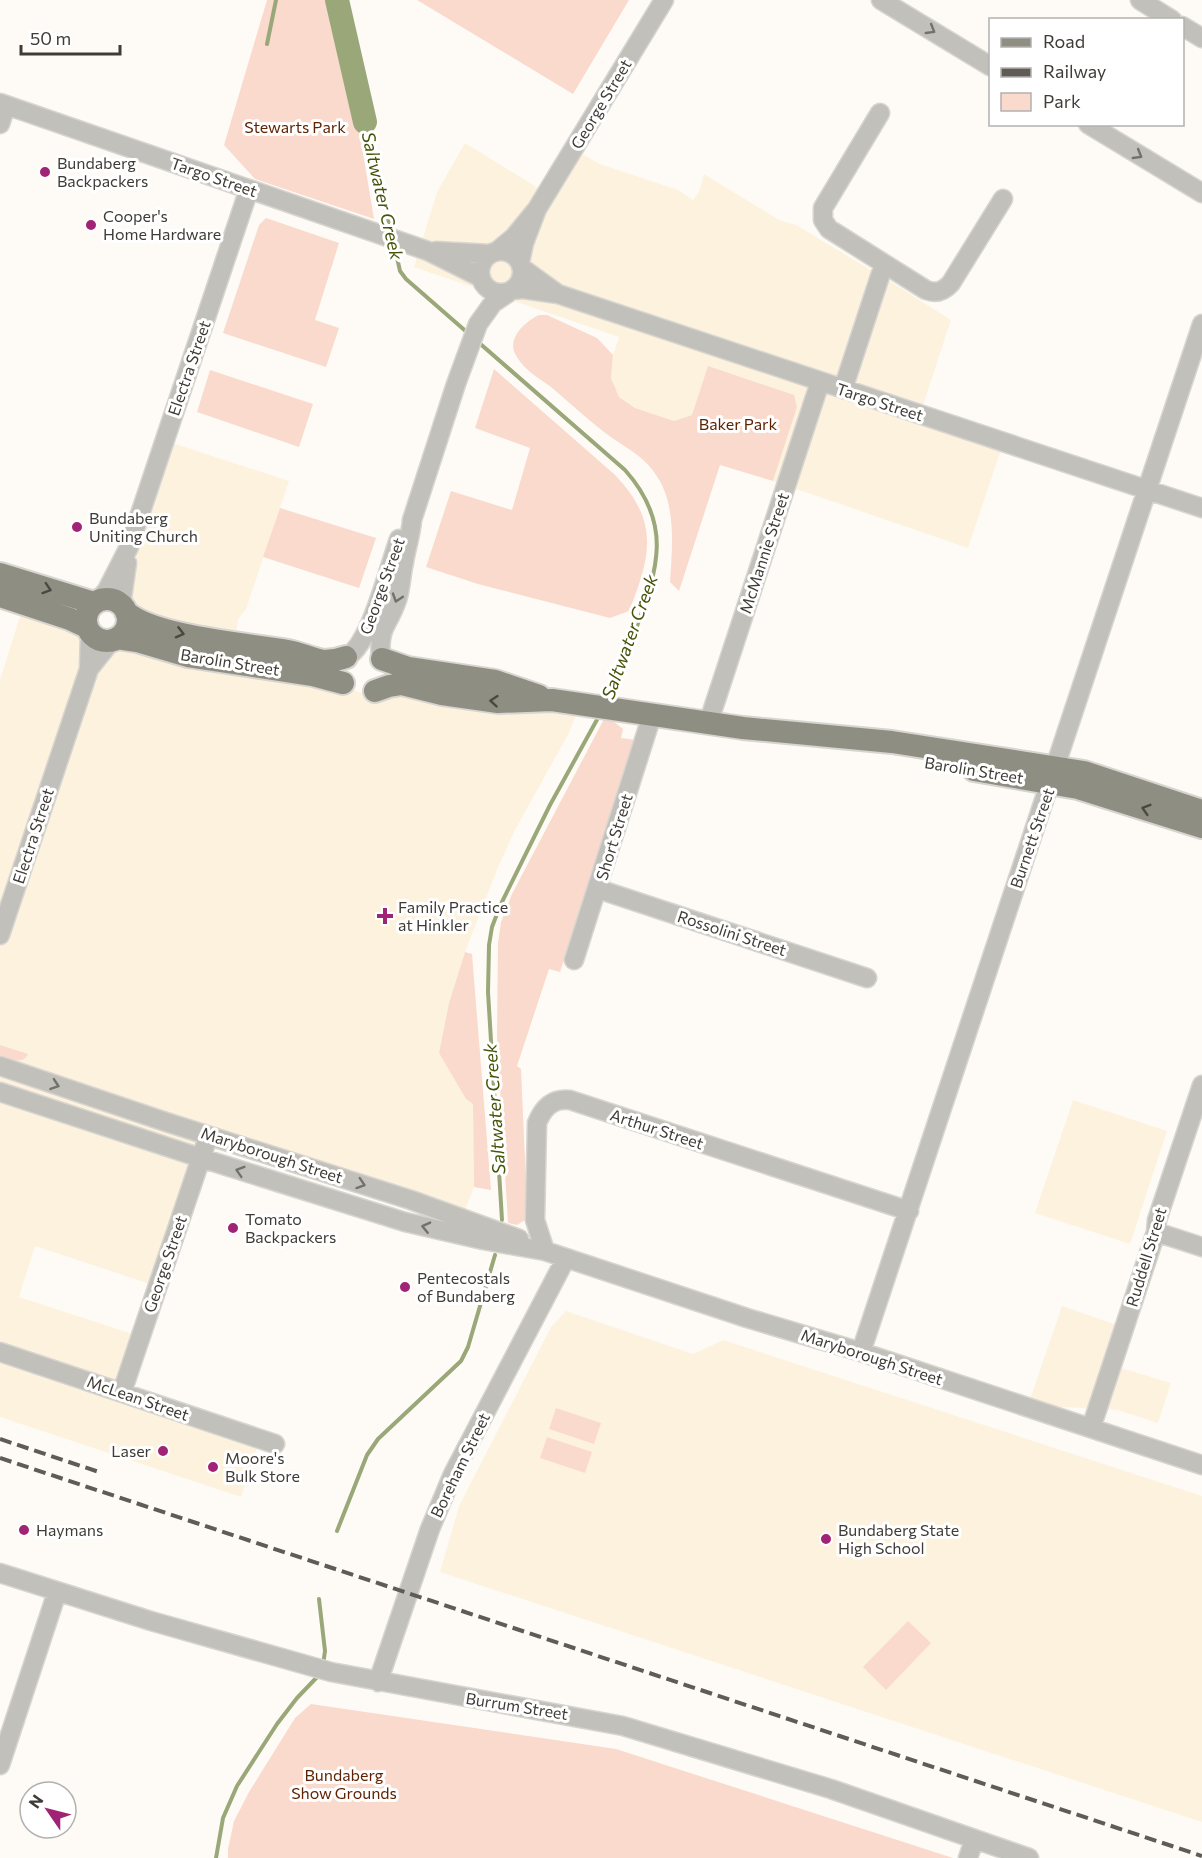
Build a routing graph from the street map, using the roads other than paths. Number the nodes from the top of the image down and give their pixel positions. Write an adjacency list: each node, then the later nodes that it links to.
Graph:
1 (664, 0): 15 (street, George Street)
2 (881, 0): 7 (street, one-way to 7)
3 (1140, 0): 4 (street)
4 (1169, 18)
5 (1184, 27): 6 (street)
6 (1202, 38)
7 (989, 65)
8 (3, 104): 10 (street); 12 (street, Targo Street)
9 (880, 113): 18 (street)
10 (0, 124)
11 (1091, 126): 13 (street, one-way to 13)
12 (249, 189): 16 (street, Targo Street); 30 (street, Electra Street)
13 (1202, 193)
14 (1003, 199): 18 (street)
15 (537, 209): 17 (street, George Street); 19 (street, George Street)
16 (425, 250): 17 (street, Targo Street); 20 (street, Targo Street)
17 (493, 253): 19 (street); 20 (street)
18 (884, 264): 26 (street)
19 (521, 265): 21 (street); 22 (street, Targo Street)
20 (481, 280): 21 (street); 23 (street, George Street)
21 (510, 292): 22 (street, Targo Street); 23 (street, George Street)
22 (558, 294): 25 (street, Targo Street)
23 (478, 324): 29 (street, George Street)
24 (1202, 324): 27 (street, Burnett Street)
25 (820, 382): 26 (street, Targo Street); 44 (street, McMannie Street)
26 (843, 389): 27 (street, Targo Street)
27 (1148, 490): 28 (street, Targo Street); 45 (street, Burnett Street)
28 (1202, 508)
29 (412, 520): 37 (street, George Street); 38 (street, George Street, one-way to 38)
30 (129, 547): 33 (street, Electra Street); 34 (street, Electra Street)
31 (0, 574): 33 (main road, one-way to 33)
32 (0, 596): 35 (main road)
33 (96, 601): 34 (main road); 35 (main road)
34 (125, 610): 36 (main road); 37 (main road, Barolin Street, one-way to 37)
35 (88, 630): 36 (main road); 39 (street, Electra Street)
36 (114, 639): 39 (street, Electra Street); 40 (main road, Barolin Street)
37 (349, 655): 38 (main road); 40 (main road)
38 (381, 659): 41 (main road); 42 (main road, Barolin Street)
39 (89, 669): 49 (street, Electra Street)
40 (343, 683): 41 (main road)
41 (375, 691): 42 (main road, Barolin Street, one-way to 41)
42 (552, 700): 43 (main road, Barolin Street)
43 (641, 713): 44 (main road, Barolin Street); 48 (street, Short Street)
44 (708, 724): 45 (main road, Barolin Street)
45 (1054, 774): 46 (main road, Barolin Street); 47 (main road, Barolin Street, one-way to 45); 57 (street, Burnett Street)
46 (1202, 811)
47 (1202, 827)
48 (598, 889): 50 (street, Short Street); 51 (street, Rossolini Street)
49 (0, 935)
50 (574, 960)
51 (867, 978)
52 (0, 1066): 55 (street, Maryborough Street, one-way to 55)
53 (1202, 1085): 58 (street, Ruddell Street)
54 (0, 1092): 56 (street, Maryborough Street)
55 (209, 1135): 56 (street, George Street); 60 (street, Maryborough Street, one-way to 60)
56 (201, 1158): 60 (street, Maryborough Street, one-way to 56); 64 (street, George Street)
57 (909, 1211): 60 (street, Arthur Street); 63 (street, Burnett Street)
58 (1156, 1232): 59 (street); 65 (street, Ruddell Street)
59 (1202, 1247)
60 (543, 1251): 61 (street, Maryborough Street)
61 (566, 1258): 63 (street, Maryborough Street); 70 (street, Boreham Street)
62 (0, 1352): 64 (street, McLean Street)
63 (861, 1352): 65 (street, Maryborough Street)
64 (122, 1392): 66 (street, McLean Street)
65 (1091, 1428): 67 (street, Maryborough Street)
66 (275, 1444)
67 (1202, 1465)
68 (0, 1573): 69 (street, Burrum Street)
69 (57, 1592): 70 (street, Burrum Street); 71 (street)
70 (378, 1682): 72 (street, Burrum Street)
71 (0, 1765)
72 (974, 1840): 73 (street); 74 (street, Burrum Street)
73 (968, 1858)
74 (1029, 1858)

